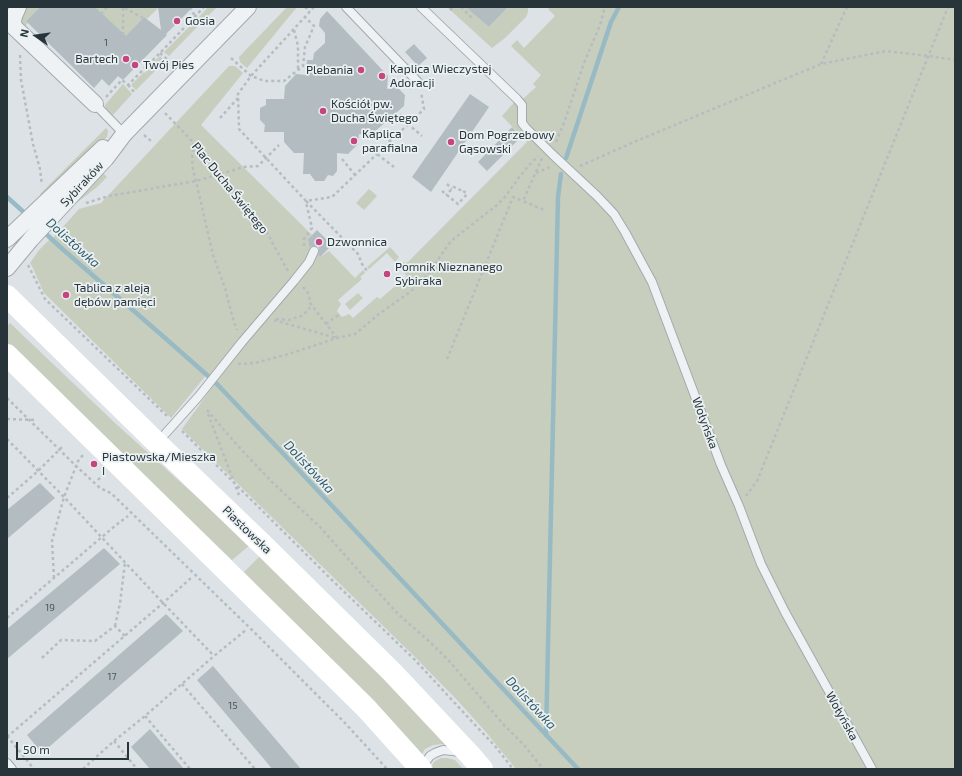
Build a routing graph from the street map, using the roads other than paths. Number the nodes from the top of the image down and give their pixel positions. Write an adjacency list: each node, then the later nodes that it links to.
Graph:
1 (18, 7): 6 (street)
2 (248, 7): 7 (street, Sybiraków)
3 (346, 7): 5 (lane)
4 (421, 7): 19 (lane, Wołyńska)
5 (419, 83)
6 (97, 106): 7 (lane)
7 (124, 134): 8 (street, Sybiraków)
8 (25, 233): 9 (street, Sybiraków); 11 (street, Sybiraków)
9 (7, 239)
10 (314, 251): 14 (lane)
11 (7, 268)
12 (7, 296): 14 (main road, Piastowska)
13 (7, 356): 18 (main road)
14 (157, 443): 15 (main road, Piastowska)
15 (476, 762): 18 (lane)
16 (7, 763): 17 (lane)
17 (12, 769)
18 (421, 769)
19 (872, 769)

